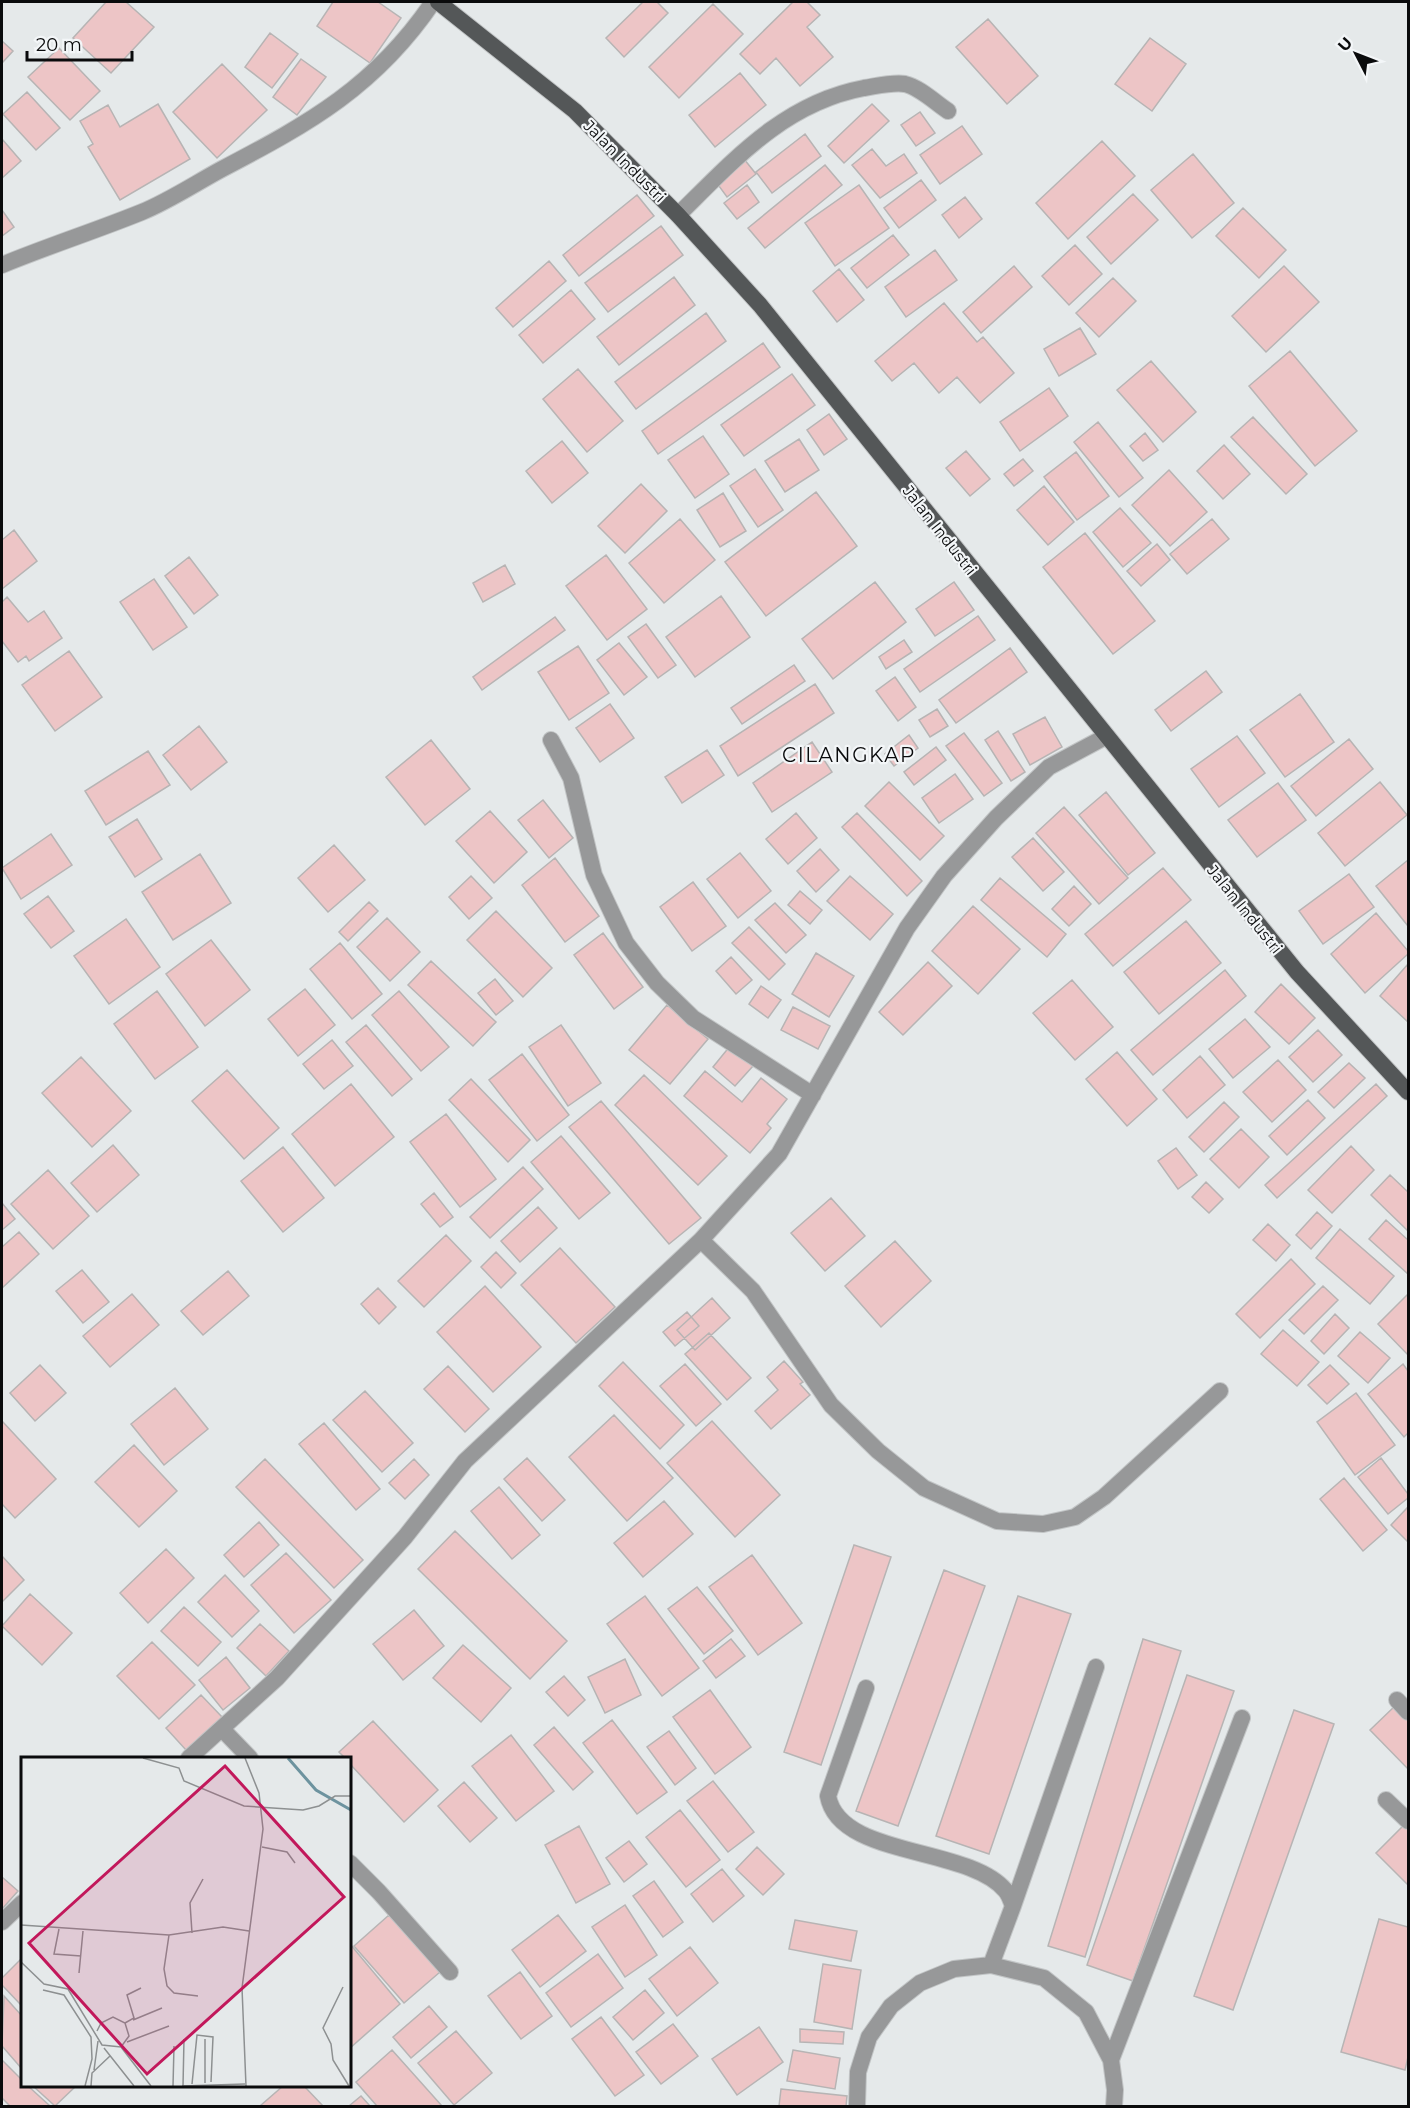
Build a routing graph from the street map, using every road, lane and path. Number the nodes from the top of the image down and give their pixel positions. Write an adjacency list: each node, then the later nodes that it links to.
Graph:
1 (433, 2): 5 (street)
2 (438, 2): 4 (main road, Jalan Industri)
3 (948, 111): 4 (street)
4 (678, 215): 6 (main road, Jalan Industri)
5 (2, 265)
6 (1105, 737): 8 (main road, Jalan Industri); 9 (street)
7 (551, 740): 9 (street)
8 (1408, 1092)
9 (813, 1095): 10 (street)
10 (701, 1240): 11 (street); 15 (street)
11 (1220, 1391)
12 (1096, 1667): 22 (street)
13 (867, 1688): 22 (street)
14 (1242, 1718): 26 (street)
15 (222, 1729): 16 (street); 17 (street)
16 (190, 1757)
17 (249, 1757)
18 (1386, 1800): 19 (street)
19 (1408, 1821)
20 (351, 1868): 25 (street)
21 (21, 1904): 23 (street)
22 (1013, 1906): 24 (street)
23 (2, 1922)
24 (991, 1965): 26 (street); 27 (street)
25 (450, 1972)
26 (1111, 2060): 28 (street)
27 (856, 2106)
28 (1114, 2106)

